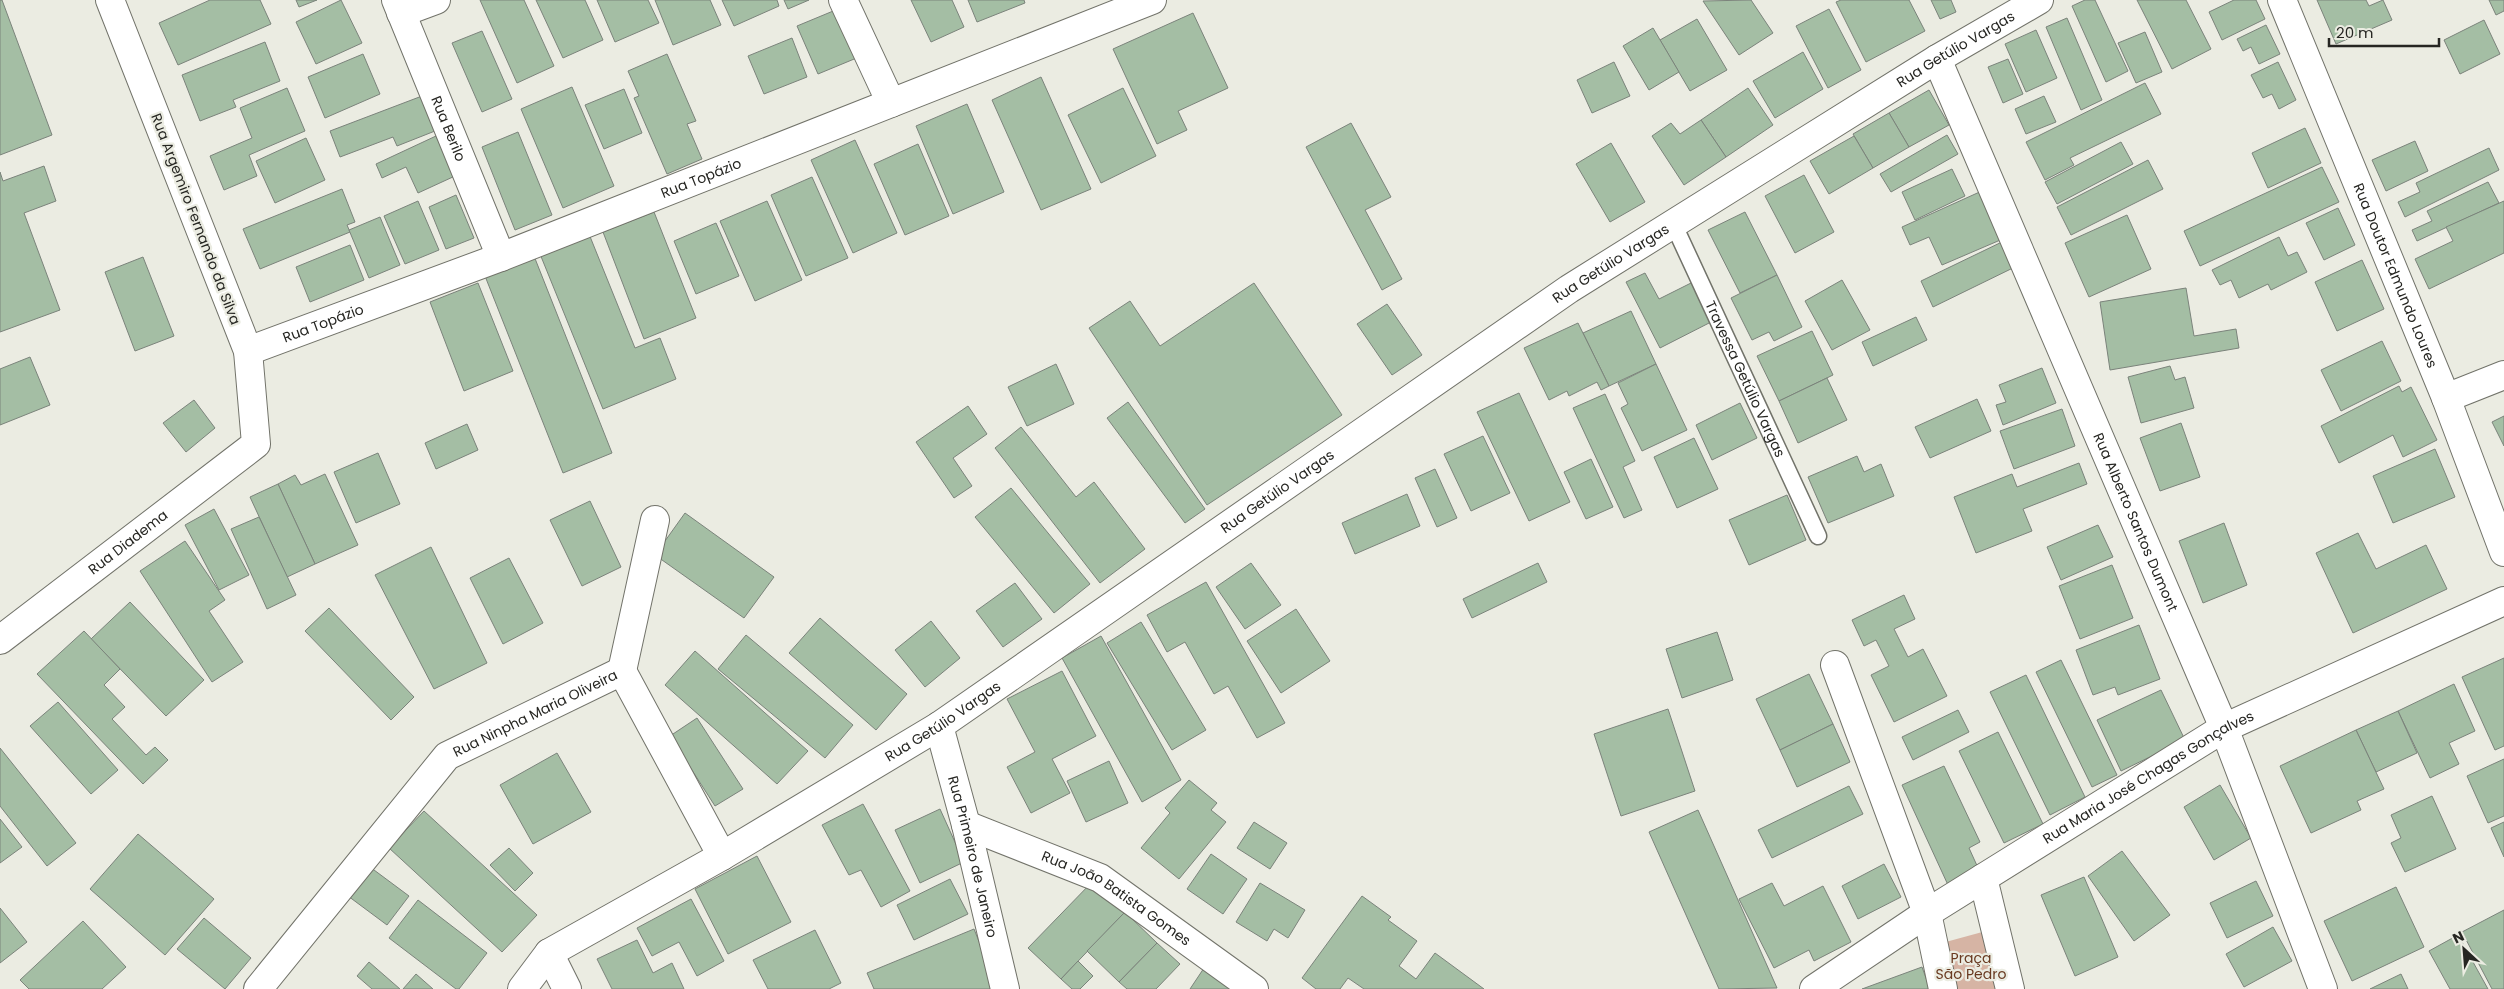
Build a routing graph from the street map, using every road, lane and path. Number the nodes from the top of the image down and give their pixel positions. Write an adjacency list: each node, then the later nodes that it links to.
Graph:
1 (110, 0): 12 (street, Rua Argemiro Fernando da Silva)
2 (436, 0): 7 (street)
3 (843, 0): 9 (street)
4 (1152, 0): 9 (street, Rua Topázio)
5 (2039, 0): 8 (street, Rua Getúlio Vargas)
6 (2282, 0): 14 (street, Rua Doutor Edmundo Loures)
7 (399, 6): 11 (street, Rua Berilo)
8 (1937, 59): 10 (street, Rua Getúlio Vargas); 24 (street, Rua Alberto Santos Dumont)
9 (891, 103): 11 (street, Rua Topázio)
10 (1673, 223): 17 (lane, Travessa Getúlio Vargas); 23 (street, Rua Getúlio Vargas)
11 (501, 256): 12 (street, Rua Topázio)
12 (248, 351): 15 (street, Rua Argemiro Fernando da Silva)
13 (2504, 376): 14 (street)
14 (2446, 398): 18 (street, Rua Doutor Edmundo Loures)
15 (256, 444): 20 (street, Rua Diadema)
16 (655, 520): 22 (street)
17 (1818, 536)
18 (2504, 552)
19 (2504, 602): 24 (street, Rua Maria José Chagas Gonçalves)
20 (0, 640)
21 (1835, 665): 28 (street)
22 (622, 671): 26 (street, Rua Ninpha Maria Oliveira); 30 (street, Rua Ninpha Maria Oliveira)
23 (939, 726): 25 (street, Rua Primeiro de Janeiro); 26 (street, Rua Getúlio Vargas)
24 (2224, 728): 27 (street, Rua Maria José Chagas Gonçalves); 38 (street, Rua Alberto Santos Dumont)
25 (966, 826): 33 (street, Rua Primeiro de Janeiro); 34 (street, Rua João Batista Gomes)
26 (722, 856): 29 (street, Rua Getúlio Vargas)
27 (1982, 878): 28 (street, Rua Maria José Chagas Gonçalves); 37 (street)
28 (1927, 913): 35 (street, Rua Maria José Chagas Gonçalves); 36 (street)
29 (549, 953): 31 (street, Rua Getúlio Vargas); 32 (street)
30 (258, 989)
31 (522, 989)
32 (567, 989)
33 (1005, 989)
34 (1254, 989)
35 (1814, 989)
36 (1943, 989)
37 (2010, 989)
38 (2323, 989)

